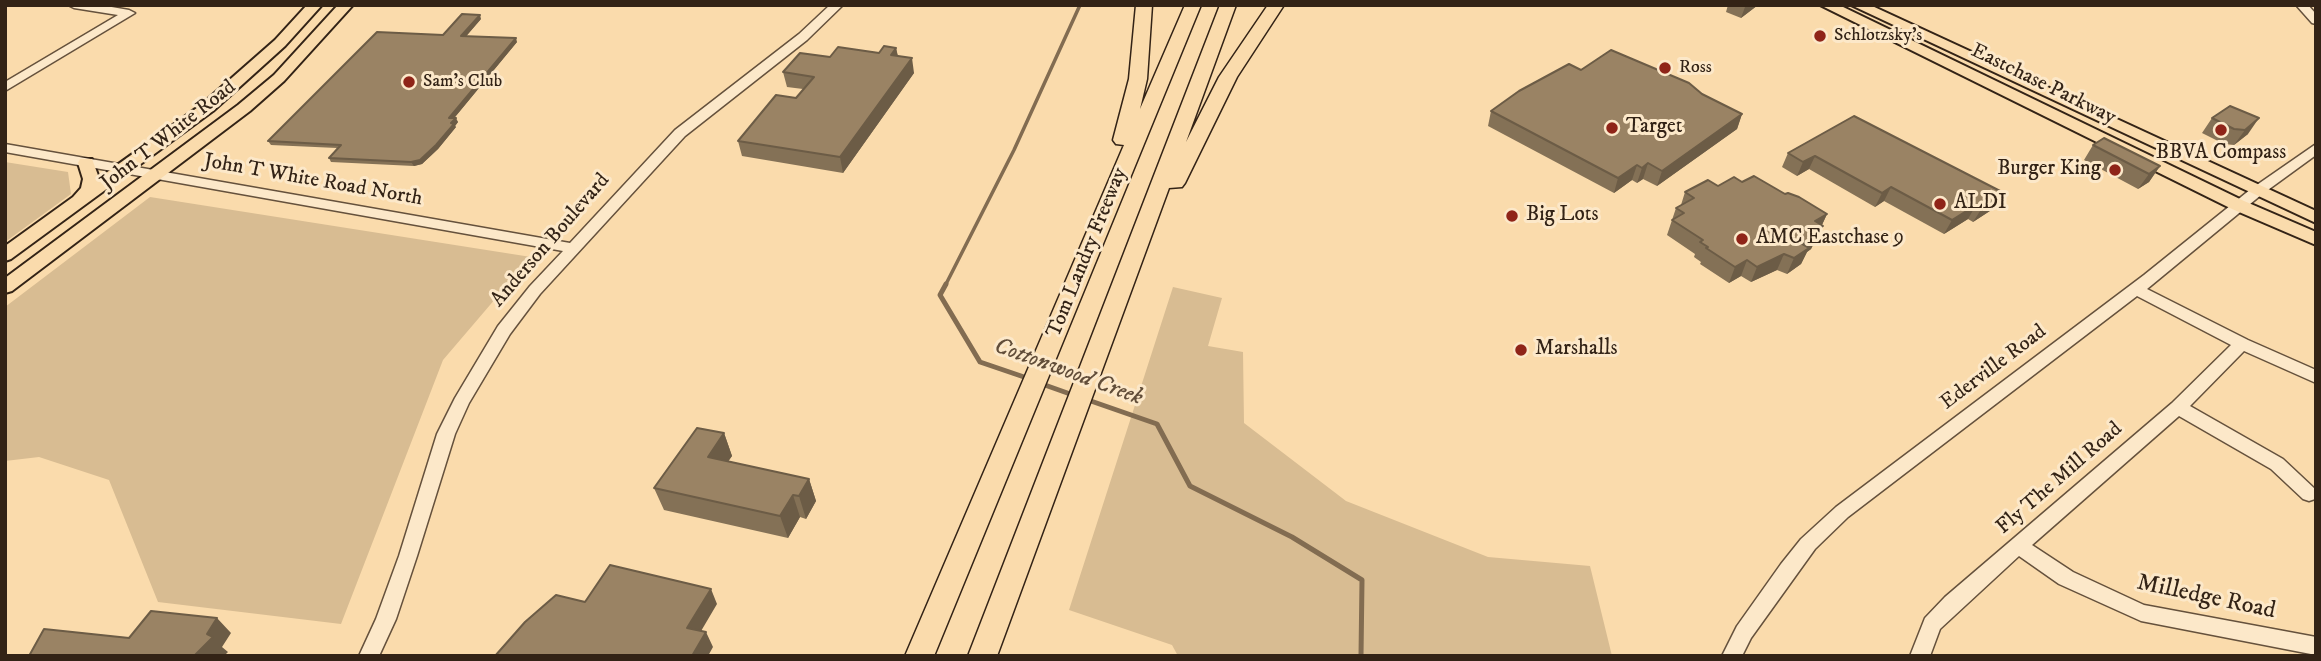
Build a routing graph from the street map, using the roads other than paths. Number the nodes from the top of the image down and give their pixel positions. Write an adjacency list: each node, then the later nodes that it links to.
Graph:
1 (74, 5): 14 (street)
2 (315, 5): 18 (main road, John T White Road)
3 (346, 5): 19 (main road, John T White Road)
4 (837, 5): 26 (street, Anderson Boulevard)
5 (1144, 5): 23 (highway)
6 (1193, 5): 23 (highway, Tom Landry Freeway)
7 (1228, 5): 31 (highway, Tom Landry Freeway)
8 (1276, 5): 31 (highway)
9 (1827, 5): 13 (main road, Eastchase Parkway)
10 (2302, 5): 12 (street)
11 (1865, 7): 13 (main road, Eastchase Parkway)
12 (2316, 21)
13 (1968, 65): 20 (main road, Eastchase Parkway); 22 (main road, Eastchase Parkway)
14 (9, 83)
15 (5, 148): 17 (street, John T White Road North)
16 (2316, 148): 20 (street, Ederville Road)
17 (86, 163): 18 (street, John T White Road North); 21 (main road)
18 (125, 170): 19 (street, John T White Road North); 21 (main road, John T White Road)
19 (156, 176): 26 (street, John T White Road North); 28 (main road, John T White Road)
20 (2256, 191): 22 (street, Ederville Road); 24 (main road, Eastchase Parkway)
21 (78, 204): 27 (main road, John T White Road)
22 (2238, 205): 25 (main road, Eastchase Parkway); 29 (street, Ederville Road)
23 (1104, 211): 38 (highway, Tom Landry Freeway)
24 (2316, 218)
25 (2316, 239)
26 (572, 248): 37 (street, Anderson Boulevard)
27 (5, 255)
28 (5, 287)
29 (2135, 289): 30 (street); 40 (street, Ederville Road)
30 (2242, 344): 32 (street); 33 (street, Fly The Mill Road)
31 (1096, 354): 39 (highway, Tom Landry Freeway)
32 (2316, 377)
33 (2178, 408): 34 (street); 35 (street, Fly The Mill Road)
34 (2309, 494)
35 (2018, 545): 36 (street, Milledge Road); 41 (street, Fly The Mill Road)
36 (2316, 646)
37 (369, 656)
38 (919, 656)
39 (982, 656)
40 (1732, 656)
41 (1920, 656)

